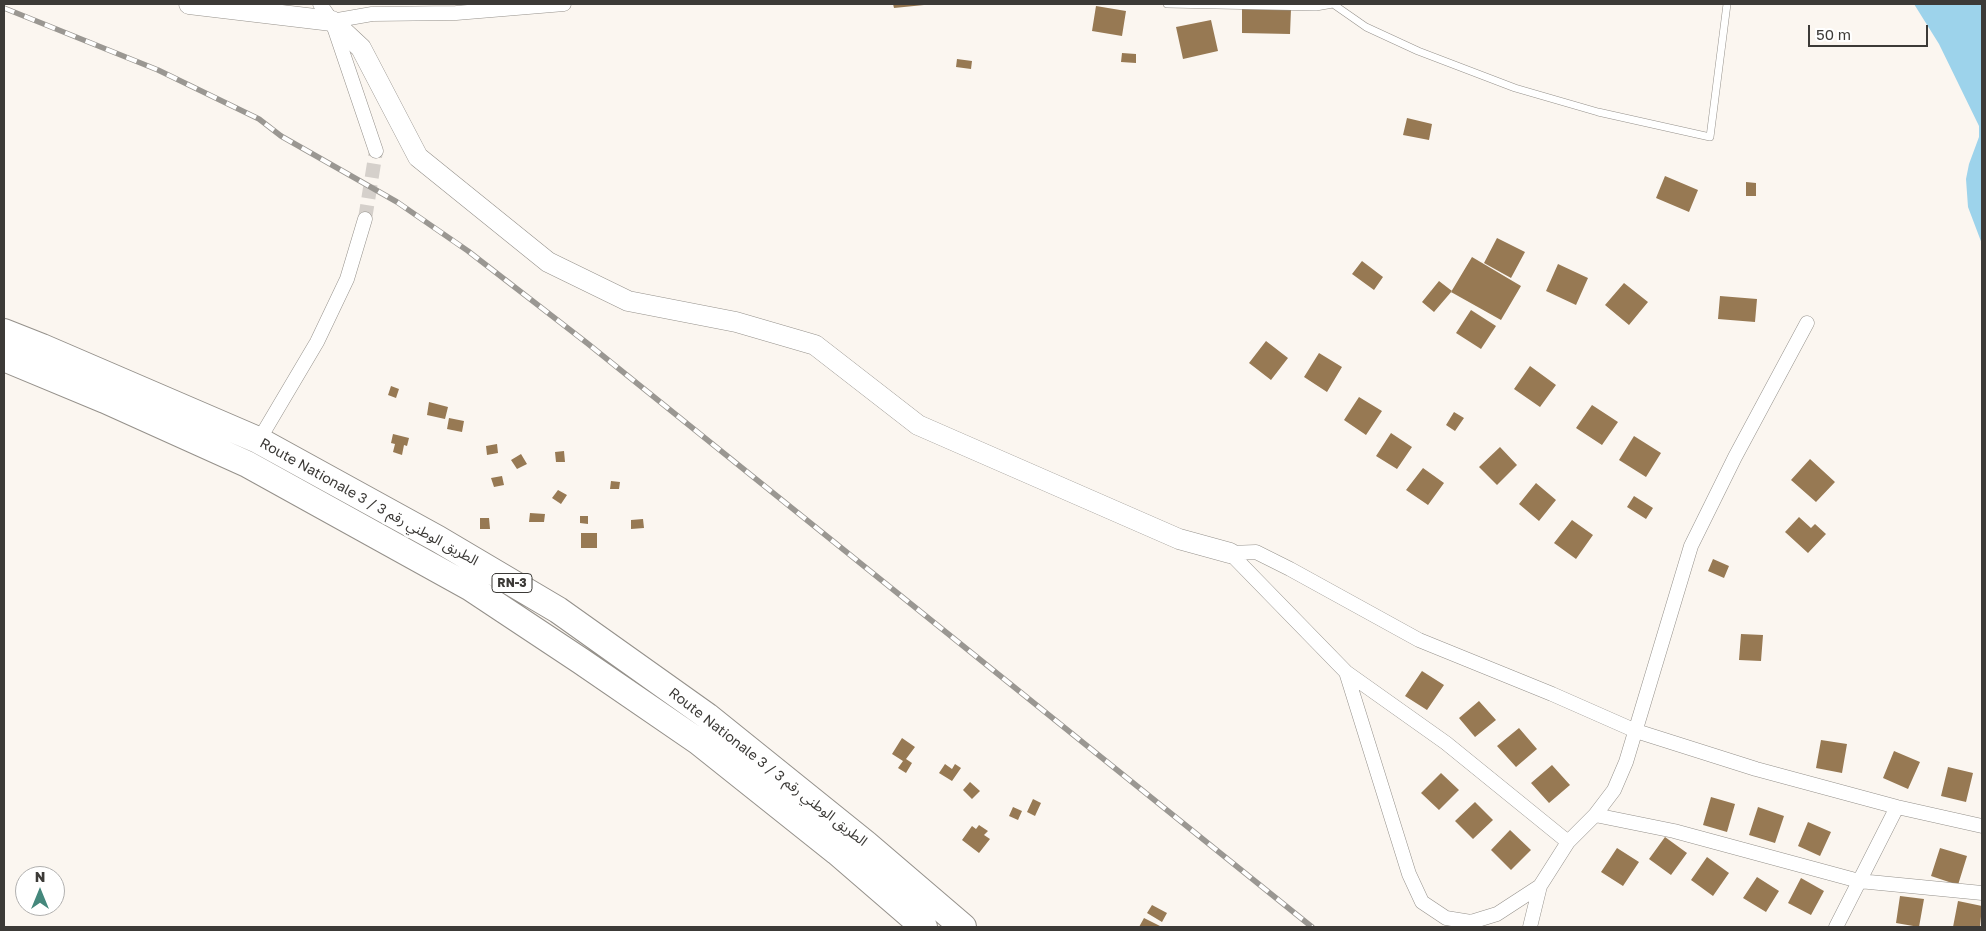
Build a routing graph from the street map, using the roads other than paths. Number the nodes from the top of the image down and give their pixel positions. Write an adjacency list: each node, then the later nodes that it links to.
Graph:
1 (189, 4): 7 (street)
2 (320, 4): 7 (street)
3 (564, 4): 7 (street)
4 (1167, 4): 5 (lane)
5 (1333, 4): 6 (lane)
6 (1726, 4)
7 (332, 21): 8 (street); 15 (street)
8 (376, 151)
9 (365, 219): 13 (street)
10 (1807, 323): 17 (street)
11 (4, 332): 13 (highway, Route Nationale 3 / الطريق الوطني رقم 3 / RN-3)
12 (4, 358): 14 (highway, Route Nationale 3 / الطريق الوطني رقم 3 / RN-3)
13 (258, 440): 14 (street); 26 (highway, Route Nationale 3 / الطريق الوطني رقم 3 / RN-3)
14 (247, 464): 25 (highway, Route Nationale 3 / الطريق الوطني رقم 3 / RN-3)
15 (1230, 554): 16 (street); 17 (street)
16 (1346, 672): 21 (street); 23 (street)
17 (1636, 731): 18 (street); 19 (street)
18 (1897, 807): 20 (street); 22 (street)
19 (1595, 815): 21 (street); 22 (street)
20 (1982, 826)
21 (1568, 842): 23 (street)
22 (1859, 881): 24 (street); 28 (street)
23 (1540, 886): 27 (street)
24 (1982, 893)
25 (924, 927)
26 (963, 927)
27 (1530, 927)
28 (1836, 927)

